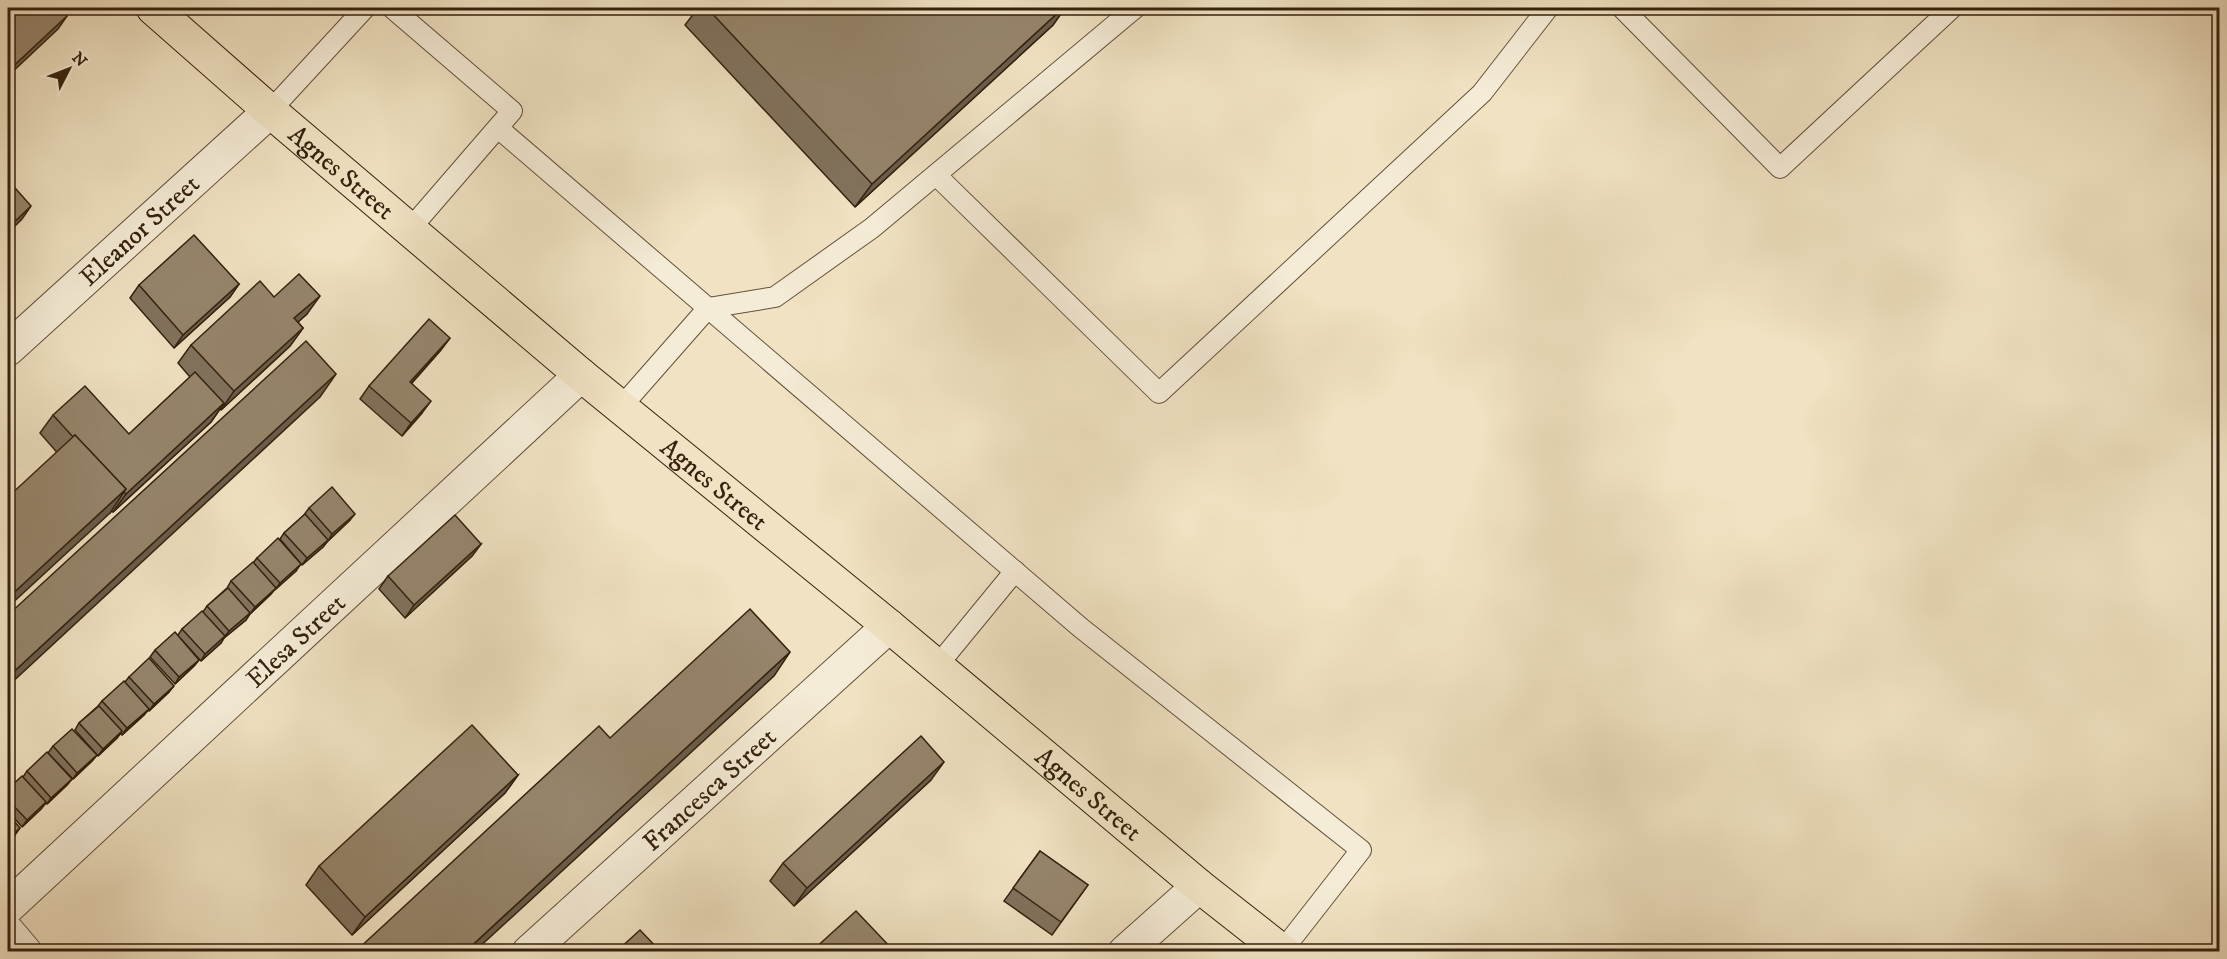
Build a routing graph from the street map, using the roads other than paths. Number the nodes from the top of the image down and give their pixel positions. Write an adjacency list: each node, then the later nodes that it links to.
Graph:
1 (153, 8): 8 (main road, Agnes Street)
2 (365, 8): 8 (lane)
3 (392, 8): 9 (lane)
4 (1135, 8): 10 (lane)
5 (1548, 8): 10 (lane)
6 (1622, 8): 7 (lane)
7 (1952, 8)
8 (270, 111): 11 (main road, Agnes Street); 13 (street, Eleanor Street)
9 (498, 128): 11 (lane); 12 (lane)
10 (936, 175): 12 (lane)
11 (410, 229): 14 (main road, Agnes Street)
12 (708, 308): 15 (lane); 16 (lane)
13 (8, 349)
14 (581, 375): 15 (main road, Agnes Street); 20 (street, Elesa Street)
15 (621, 408): 17 (main road, Agnes Street)
16 (1016, 572): 18 (lane); 25 (lane)
17 (889, 626): 18 (main road, Agnes Street); 23 (street, Francesca Street)
18 (937, 666): 19 (main road, Agnes Street)
19 (1199, 886): 24 (street); 25 (main road, Agnes Street)
20 (8, 907)
21 (8, 932): 22 (street)
22 (25, 951)
23 (529, 951)
24 (1125, 951)
25 (1282, 951)

